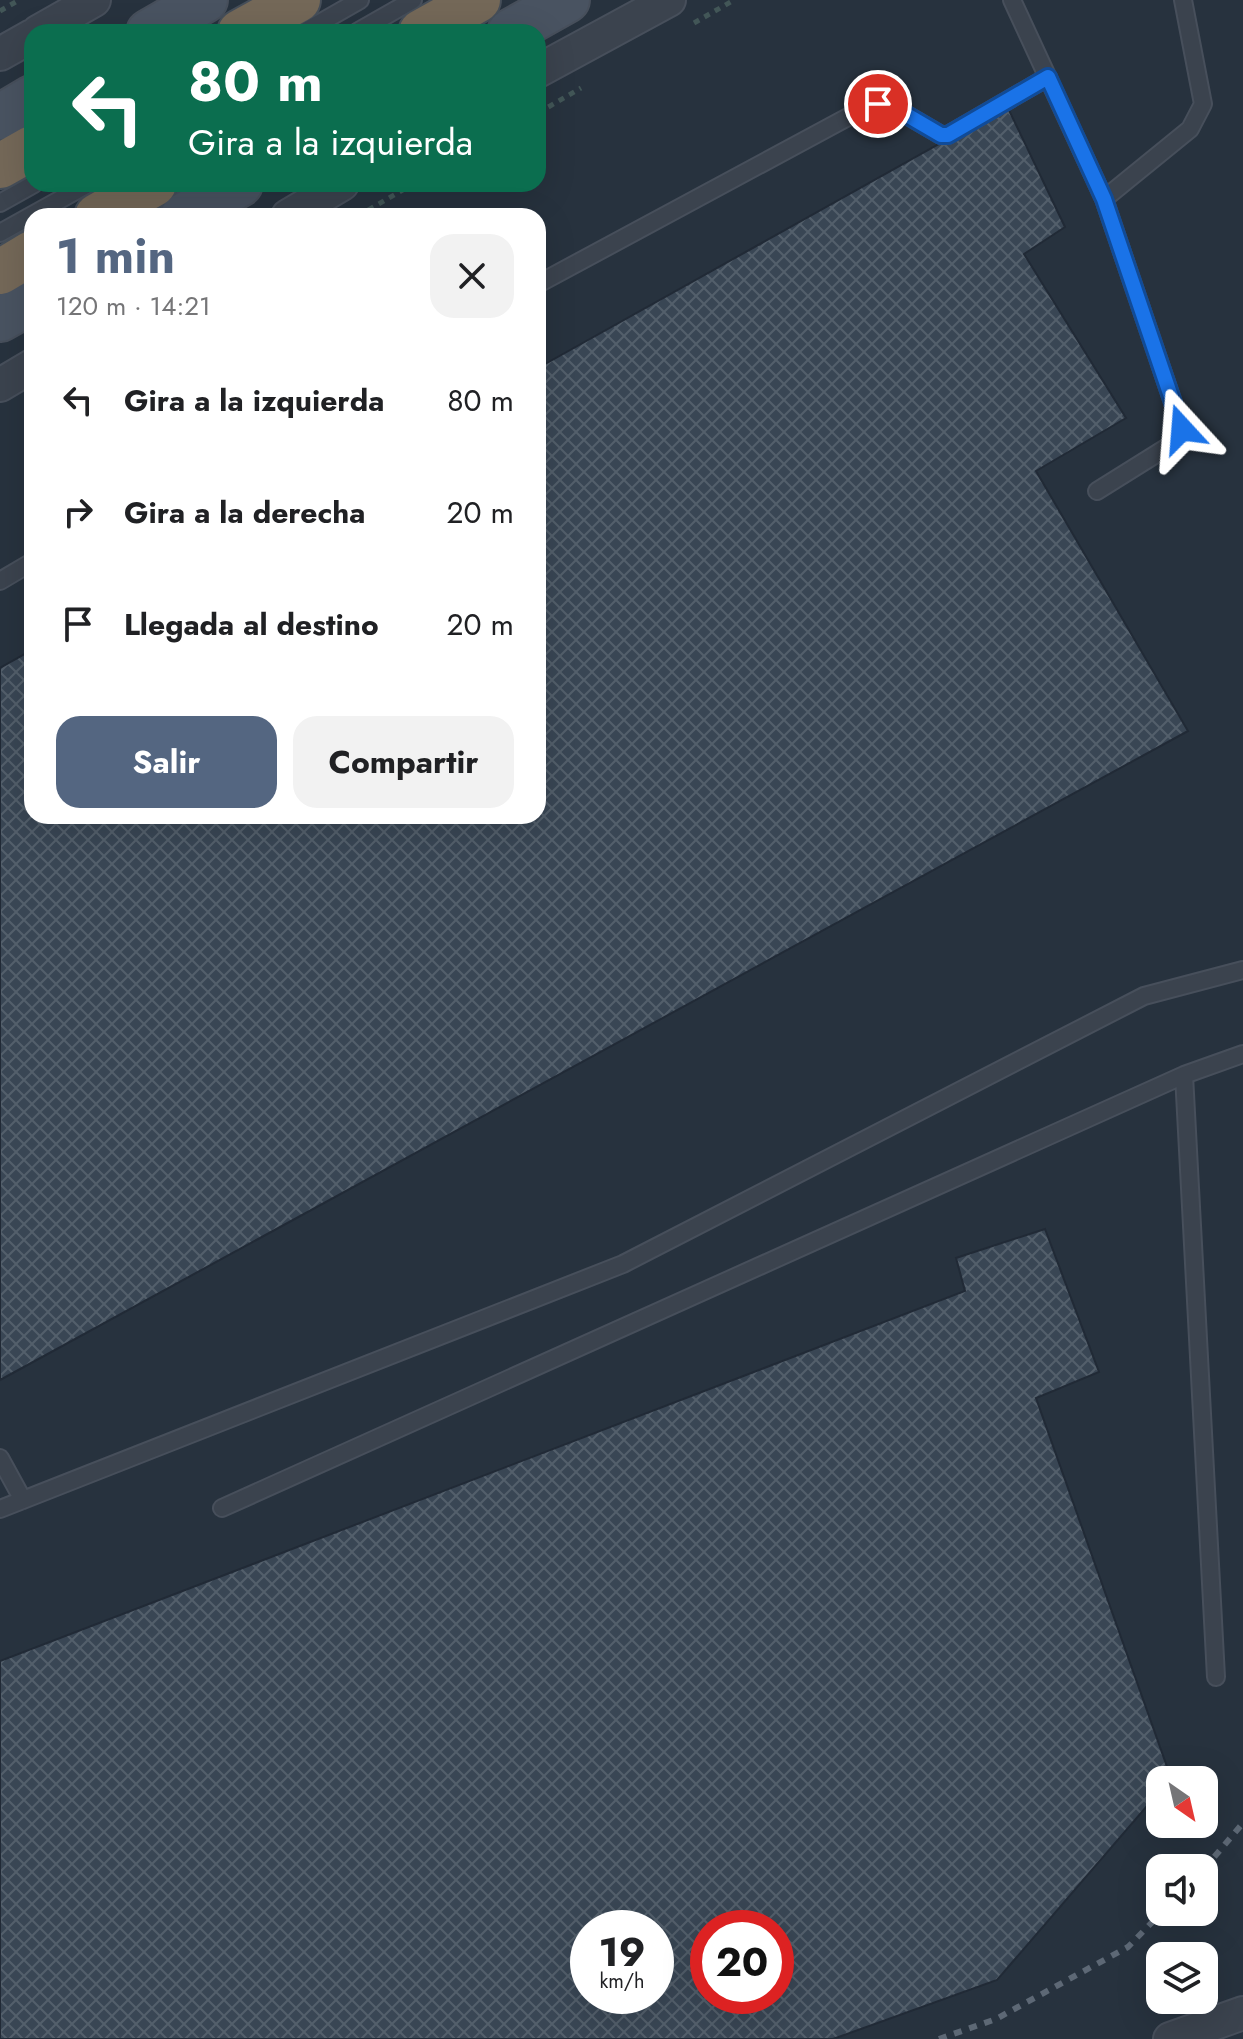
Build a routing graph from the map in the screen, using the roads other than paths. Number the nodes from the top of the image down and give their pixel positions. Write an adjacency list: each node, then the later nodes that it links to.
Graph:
1 (94, 0): 11 (street)
2 (205, 0): 12 (street)
3 (298, 0): 13 (highway)
4 (360, 0): 14 (lane)
5 (413, 0): 15 (lane)
6 (478, 0): 16 (highway)
7 (567, 0): 17 (street)
8 (669, 0): 20 (street)
9 (1012, 0): 21 (lane)
10 (1183, 0): 31 (lane)
11 (52, 24)
12 (163, 24)
13 (254, 24)
14 (318, 24)
15 (371, 24)
16 (435, 24)
17 (524, 24)
18 (24, 40): 19 (street)
19 (0, 54)
20 (546, 67)
21 (1048, 77): 31 (lane); 41 (lane)
22 (24, 103): 23 (street)
23 (0, 117)
24 (24, 152): 25 (highway)
25 (0, 166)
26 (24, 190): 32 (lane)
27 (74, 192): 33 (lane)
28 (140, 192): 34 (highway)
29 (226, 192): 35 (street)
30 (328, 192): 36 (street)
31 (1104, 199): 46 (lane)
32 (0, 203)
33 (45, 208)
34 (111, 208)
35 (197, 208)
36 (302, 208)
37 (24, 220): 38 (lane)
38 (0, 233)
39 (24, 258): 40 (highway)
40 (0, 272)
41 (546, 280)
42 (24, 306): 43 (street)
43 (0, 319)
44 (24, 371): 45 (street)
45 (0, 385)
46 (1097, 491)
47 (24, 567): 48 (lane)
48 (0, 581)
49 (1243, 970): 53 (lane)
50 (1243, 1054): 51 (lane)
51 (1184, 1075): 54 (lane); 56 (lane)
52 (0, 1458): 53 (lane)
53 (23, 1500): 55 (lane)
54 (222, 1508)
55 (0, 1509)
56 (1216, 1677)
57 (1243, 2013): 58 (street)
58 (1170, 2039)

